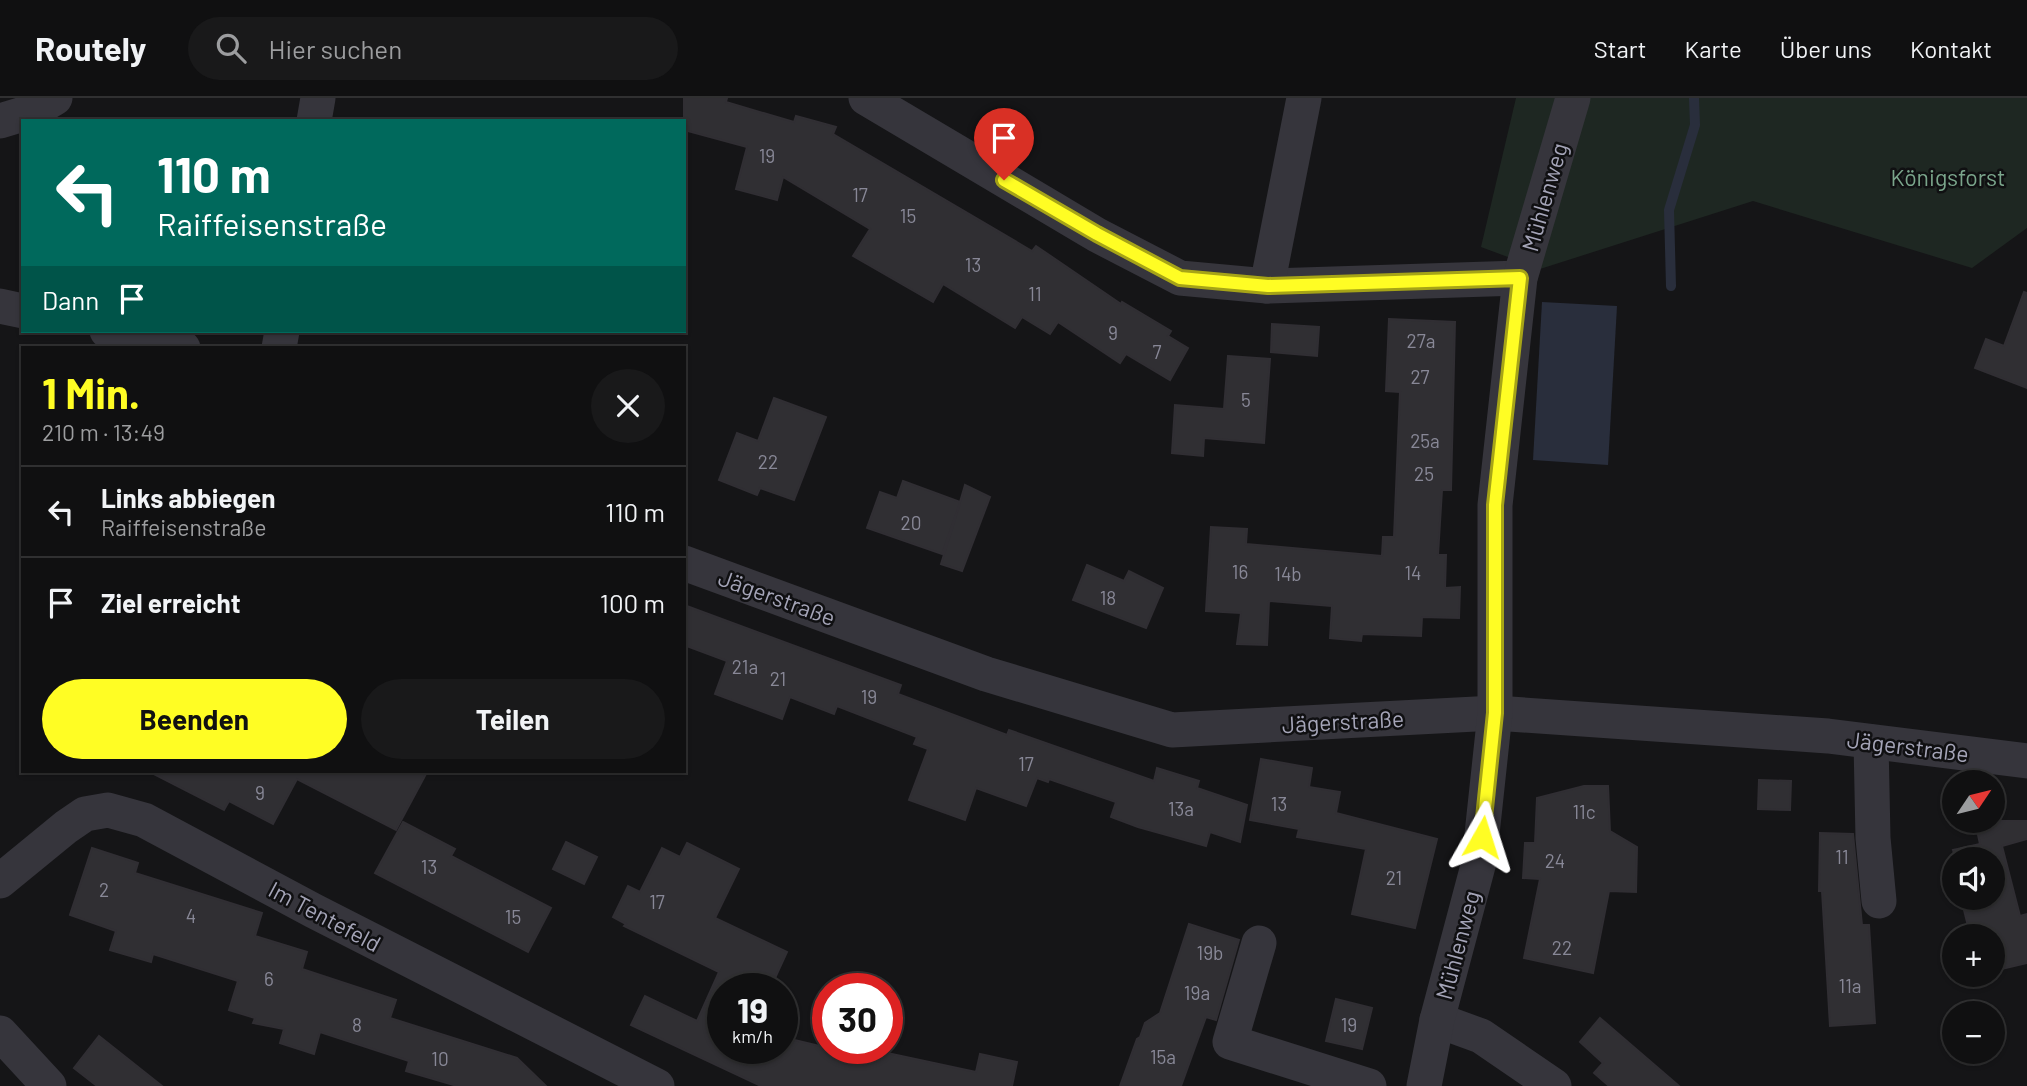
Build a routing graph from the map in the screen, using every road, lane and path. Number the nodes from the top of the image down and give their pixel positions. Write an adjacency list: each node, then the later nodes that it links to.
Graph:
1 (55, 98): 7 (street)
2 (318, 98): 6 (street)
3 (866, 98): 9 (street)
4 (1304, 98): 9 (street)
5 (1573, 98): 8 (street, Mühlenweg)
6 (314, 119)
7 (0, 121)
8 (1520, 278): 9 (street); 15 (street, Mühlenweg)
9 (1268, 286)
10 (0, 306): 11 (street)
11 (21, 311)
12 (116, 333): 13 (street)
13 (174, 346)
14 (686, 564): 15 (street, Jägerstraße)
15 (1495, 713): 16 (street, Jägerstraße); 21 (street, Mühlenweg)
16 (1871, 742): 17 (street, Jägerstraße); 19 (street)
17 (2027, 761)
18 (0, 881): 24 (street, Im Tentefeld)
19 (1879, 901)
20 (1259, 943): 25 (street)
21 (1437, 1020): 26 (street, Mühlenweg); 27 (street)
22 (0, 1033): 23 (street)
23 (49, 1086)
24 (657, 1086)
25 (1369, 1086)
26 (1423, 1086)
27 (1554, 1086)

